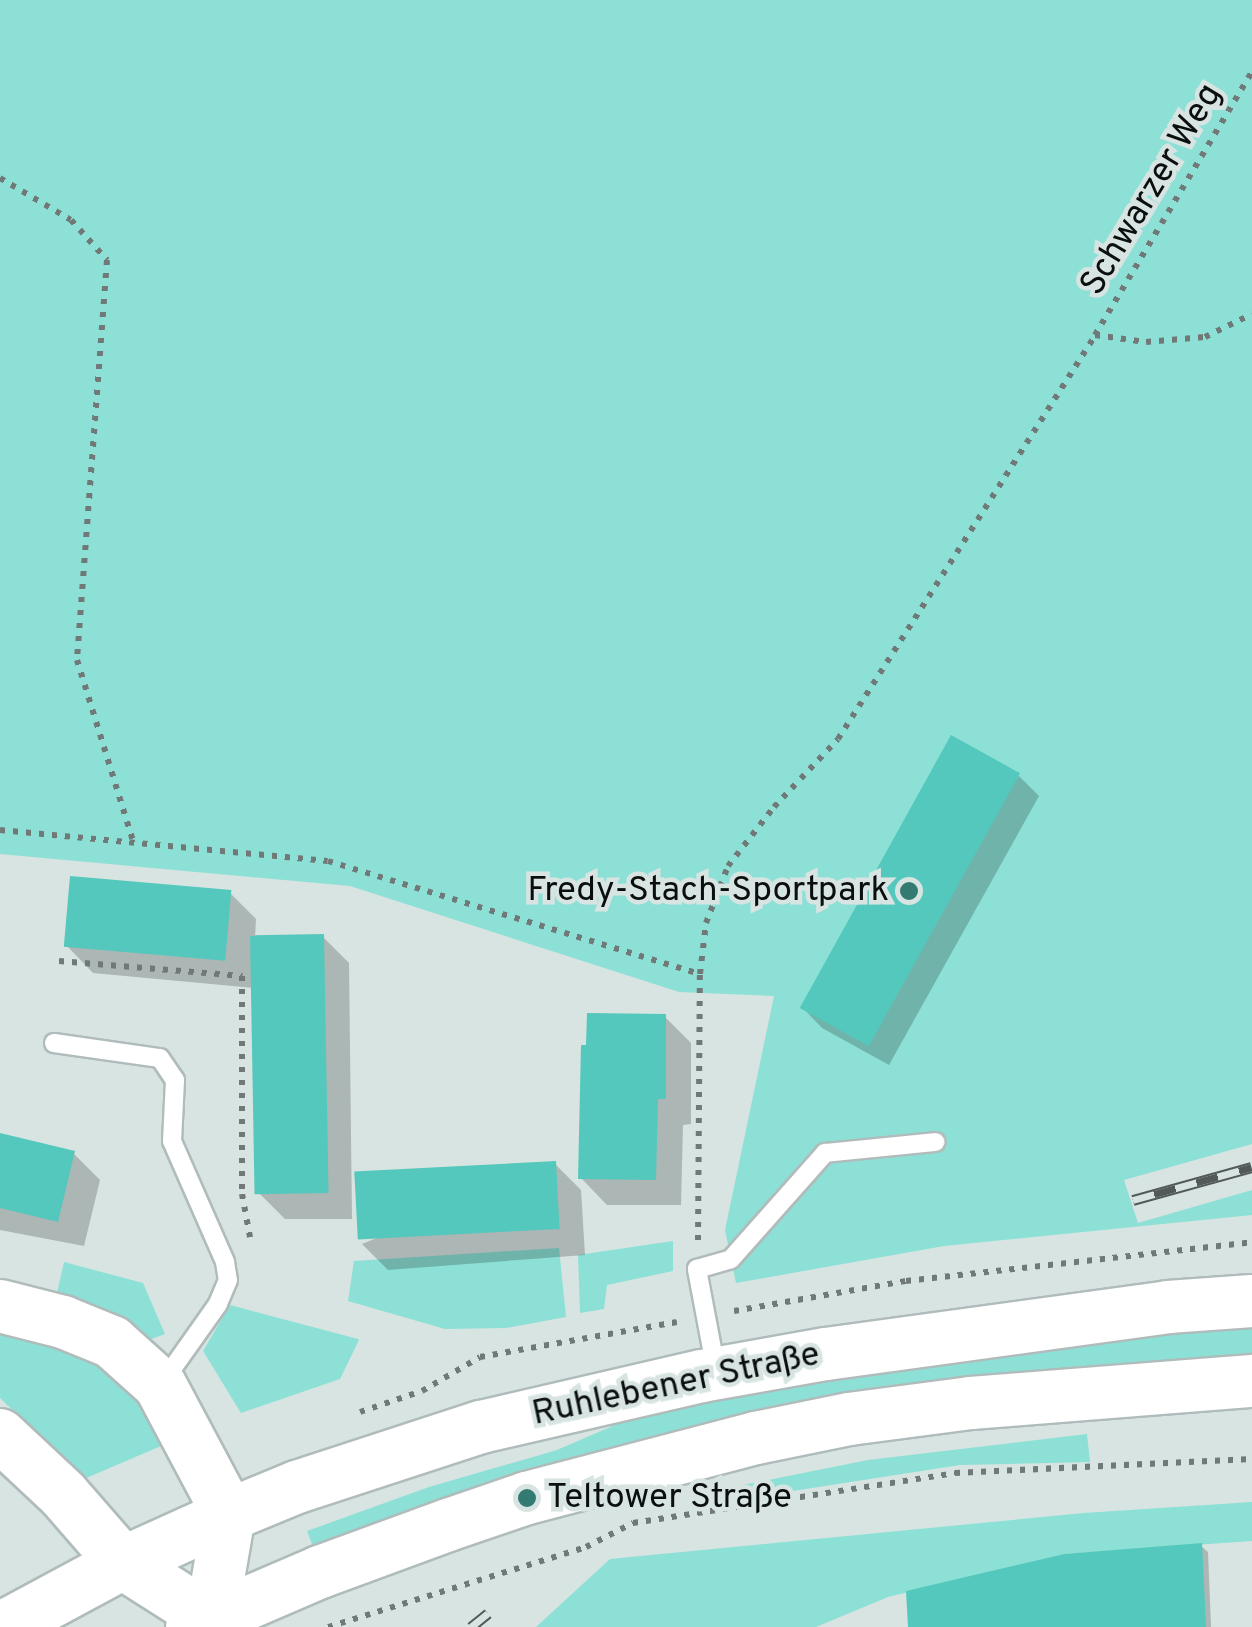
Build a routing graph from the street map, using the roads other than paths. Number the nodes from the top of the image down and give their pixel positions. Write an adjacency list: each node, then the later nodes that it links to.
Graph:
1 (54, 1043): 7 (lane)
2 (935, 1142): 5 (lane)
3 (1252, 1301): 5 (main road, Ruhlebener Straße)
4 (0, 1306): 7 (main road)
5 (717, 1373): 9 (main road, Ruhlebener Straße)
6 (1252, 1381): 11 (main road, Ruhlebener Straße)
7 (160, 1385): 9 (main road)
8 (0, 1435): 10 (main road)
9 (229, 1515): 10 (main road, Ruhlebener Straße); 11 (main road)
10 (123, 1563): 11 (main road); 12 (main road, Ruhlebener Straße)
11 (202, 1623)
12 (4, 1627)

